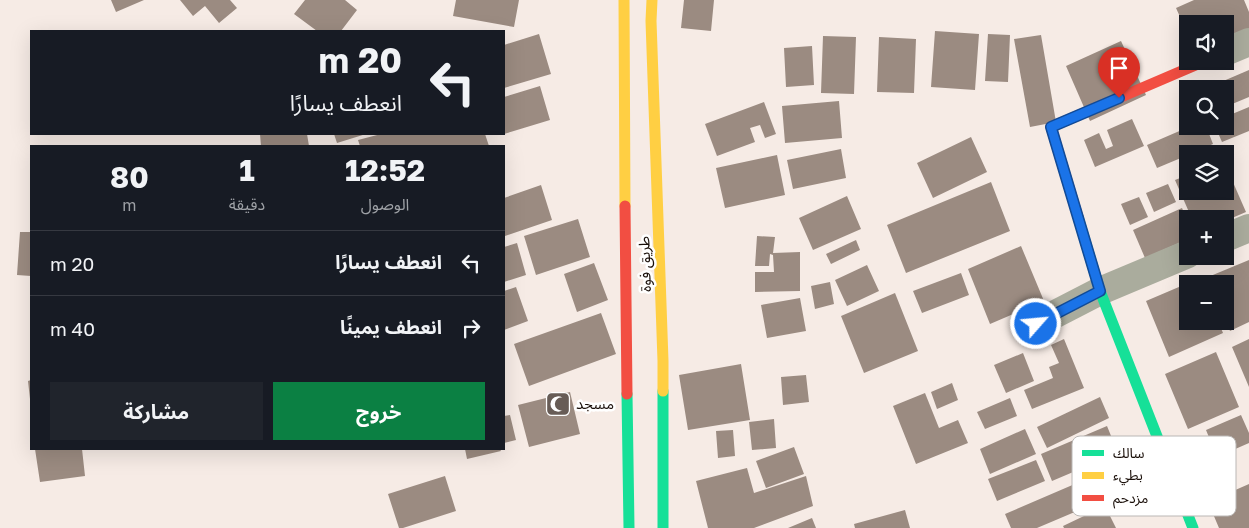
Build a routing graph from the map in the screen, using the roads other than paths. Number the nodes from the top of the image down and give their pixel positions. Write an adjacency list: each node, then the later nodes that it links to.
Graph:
1 (624, 0): 13 (main road, طريق فوة)
2 (652, 0): 14 (main road, طريق فوة)
3 (1249, 42): 4 (street)
4 (1234, 48)
5 (1183, 70): 9 (main road)
6 (1249, 228): 7 (street)
7 (1234, 234)
8 (1179, 258): 9 (street)
9 (1100, 291): 10 (street); 11 (main road)
10 (1036, 324)
11 (1157, 436)
12 (1188, 516): 15 (main road)
13 (629, 528)
14 (663, 528)
15 (1193, 528)

